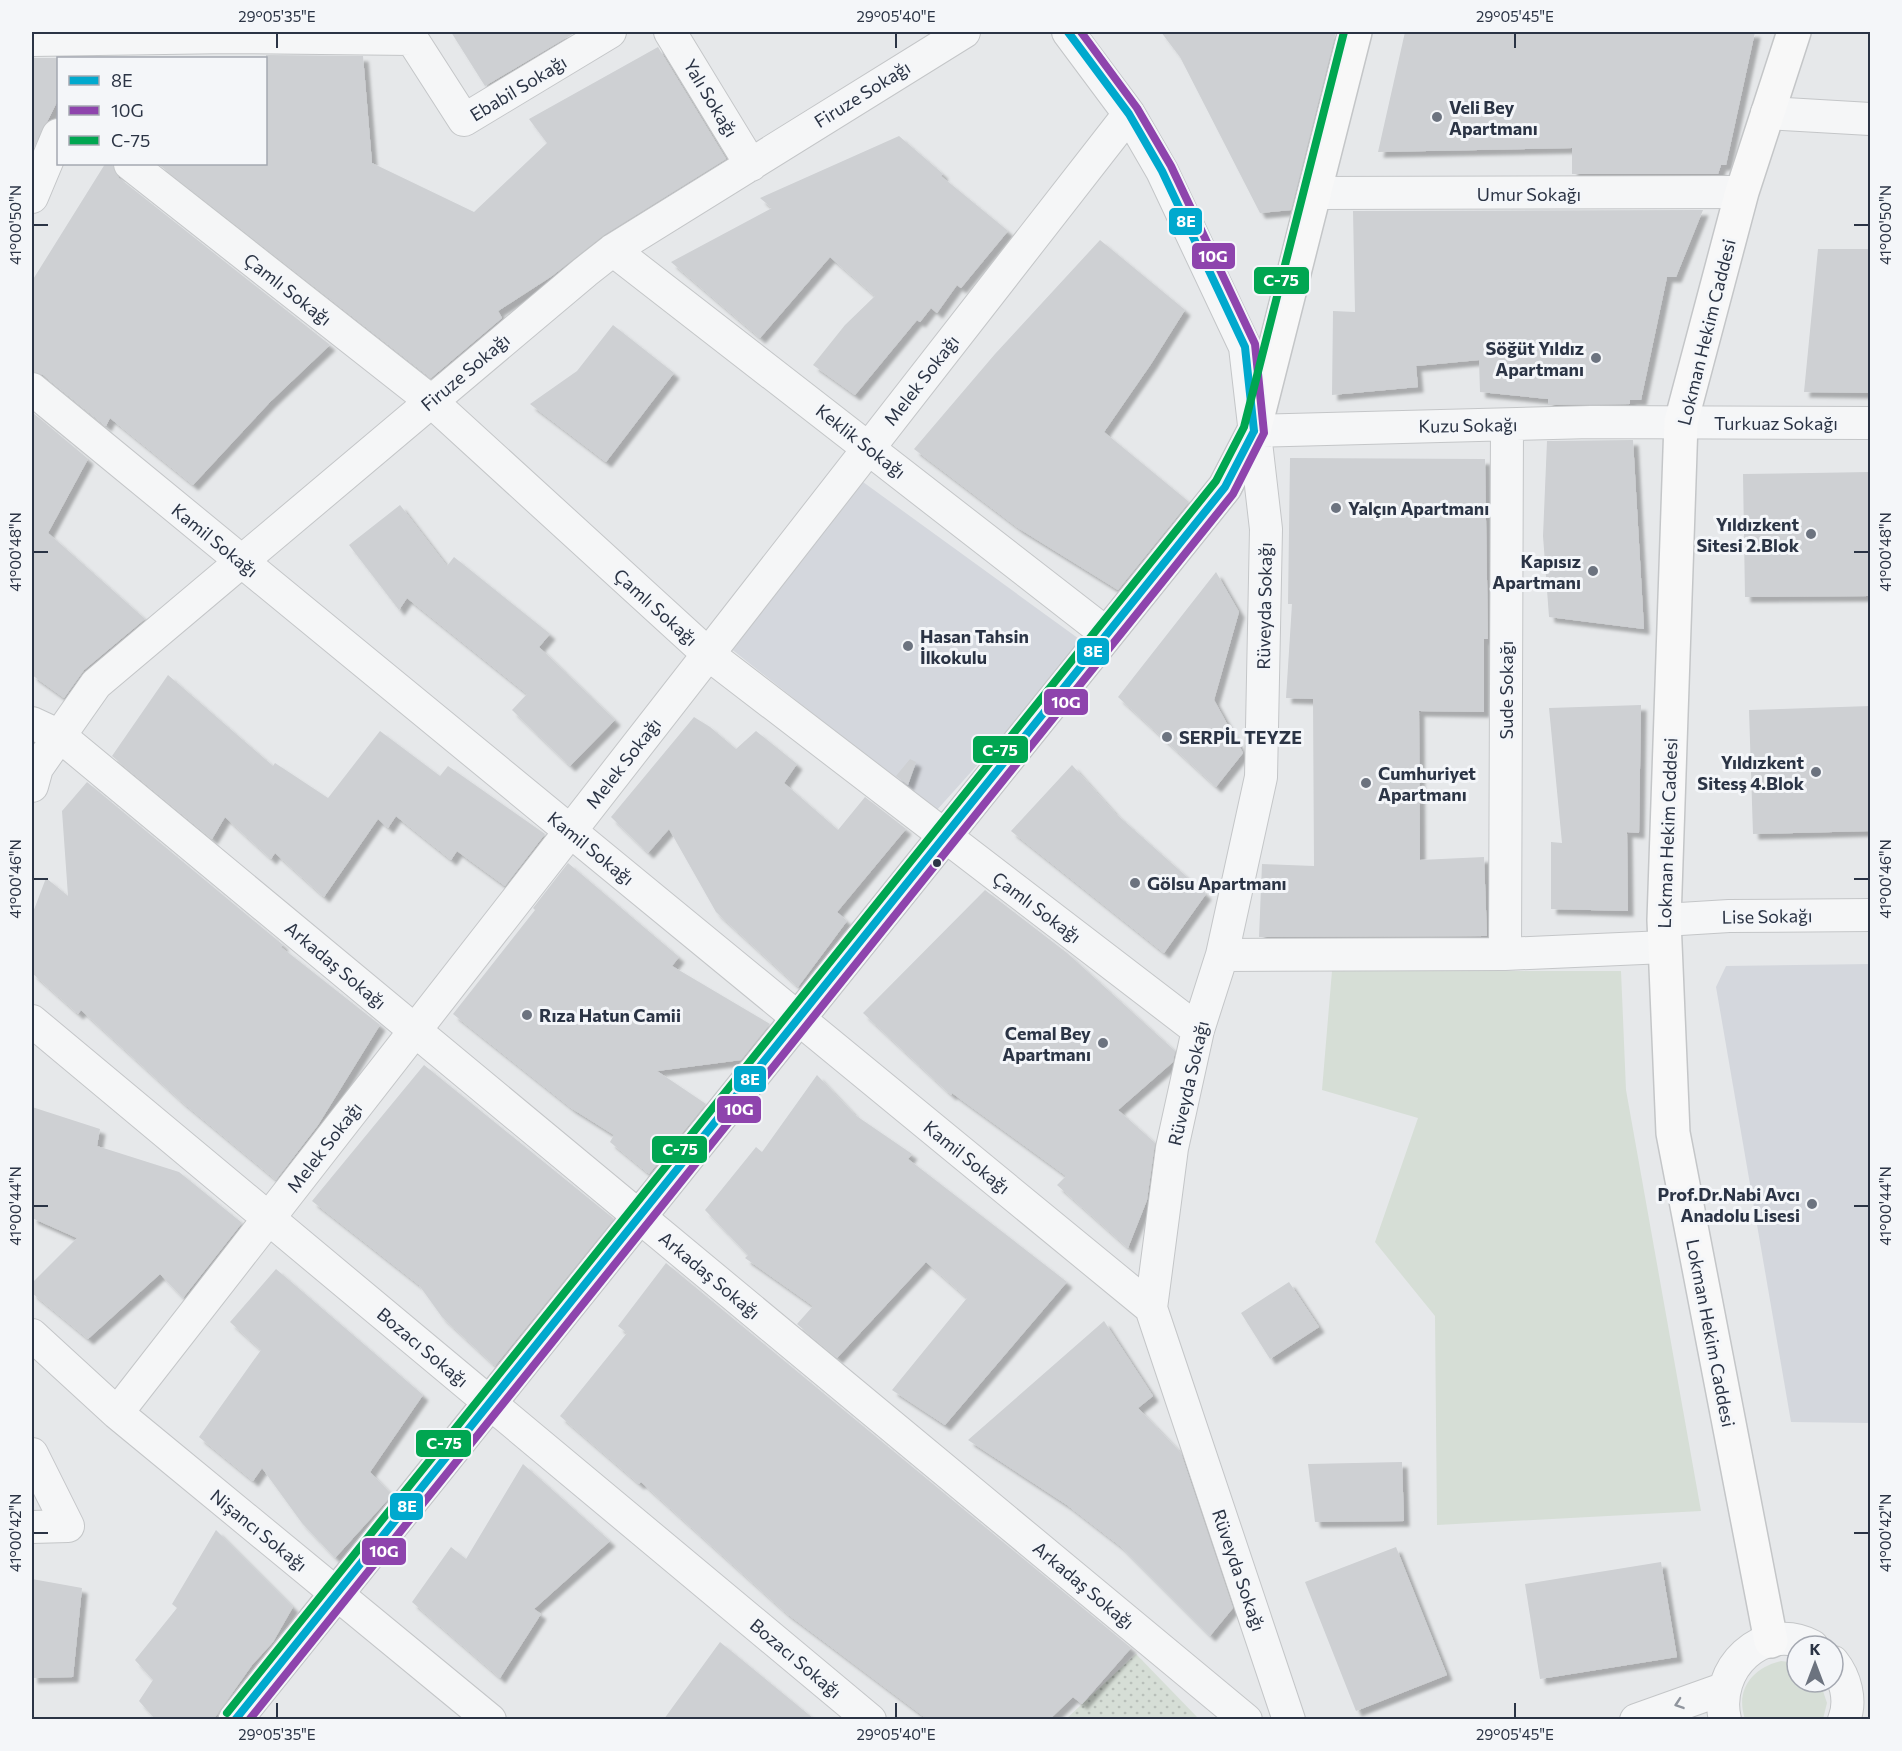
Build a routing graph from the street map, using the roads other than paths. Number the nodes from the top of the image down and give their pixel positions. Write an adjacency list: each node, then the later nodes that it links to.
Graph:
1 (610, 32): 7 (street, Ebabil Sokağı)
2 (670, 32): 15 (street, Yalı Sokağı)
3 (964, 32): 15 (street, Firuze Sokağı)
4 (1068, 32): 11 (street, Rüveyda Sokağı)
5 (1355, 32): 17 (street)
6 (1794, 32): 10 (street, Lokman Hekim Caddesi)
7 (324, 35): 9 (street, Ebabil Sokağı)
8 (32, 40): 9 (street, Ebabil Sokağı)
9 (90, 43)
10 (1767, 113): 12 (street); 16 (street, Lokman Hekim Caddesi)
11 (1129, 114): 25 (street, Rüveyda Sokağı); 26 (street, Melek Sokağı)
12 (1870, 119)
13 (57, 137): 18 (street)
14 (131, 165): 21 (street, Çamlı Sokağı)
15 (752, 165): 19 (street, Firuze Sokağı)
16 (1742, 192): 17 (street, Umur Sokağı); 22 (street, Lokman Hekim Caddesi)
17 (1316, 193): 25 (street)
18 (32, 197)
19 (613, 250): 21 (street, Firuze Sokağı); 26 (street, Keklik Sokağı)
20 (32, 389): 27 (street, Kamil Sokağı)
21 (431, 401): 27 (street, Firuze Sokağı); 29 (street, Çamlı Sokağı)
22 (1681, 422): 23 (street, Turkuaz Sokağı); 24 (street, Kuzu Sokağı); 36 (street, Lokman Hekim Caddesi)
23 (1870, 423)
24 (1507, 425): 25 (street, Kuzu Sokağı); 37 (street, Sude Sokağı)
25 (1254, 431): 28 (street); 38 (street, Rüveyda Sokağı)
26 (869, 447): 28 (street, Keklik Sokağı); 29 (street, Melek Sokağı)
27 (241, 561): 31 (street, Firuze Sokağı); 33 (street, Kamil Sokağı)
28 (1107, 634): 34 (street)
29 (708, 654): 33 (street, Melek Sokağı); 34 (street, Çamlı Sokağı)
30 (32, 723): 31 (street, Arkadaş Sokağı)
31 (60, 736): 32 (street, Firuze Sokağı); 41 (street, Arkadaş Sokağı)
32 (32, 786)
33 (570, 831): 39 (street, Kamil Sokağı); 41 (street, Melek Sokağı)
34 (945, 836): 39 (street); 42 (street, Çamlı Sokağı)
35 (1870, 915): 36 (street, Lise Sokağı)
36 (1664, 934): 37 (street); 53 (street, Lokman Hekim Caddesi)
37 (1505, 954): 38 (street)
38 (1222, 955): 42 (street, Rüveyda Sokağı)
39 (798, 1018): 43 (street); 45 (street, Kamil Sokağı)
40 (32, 1021): 44 (street, Bozacı Sokağı)
41 (415, 1030): 43 (street, Arkadaş Sokağı); 44 (street, Melek Sokağı)
42 (1198, 1030): 45 (street, Rüveyda Sokağı)
43 (639, 1216): 47 (street); 59 (street, Arkadaş Sokağı)
44 (268, 1219): 47 (street, Bozacı Sokağı); 48 (street, Melek Sokağı)
45 (1151, 1308): 60 (street, Rüveyda Sokağı)
46 (32, 1335): 48 (street, Nişancı Sokağı)
47 (489, 1403): 51 (street); 58 (street, Bozacı Sokağı)
48 (117, 1413): 51 (street, Nişancı Sokağı)
49 (32, 1454): 50 (street)
50 (32, 1527)
51 (336, 1594): 56 (street); 57 (street, Nişancı Sokağı)
52 (1785, 1640): 53 (street)
53 (1771, 1641): 55 (street)
54 (1849, 1676): 63 (street)
55 (1723, 1689): 61 (street, one-way to 61); 62 (street)
56 (235, 1719)
57 (490, 1719)
58 (870, 1719)
59 (1246, 1719)
60 (1289, 1719)
61 (1636, 1719)
62 (1725, 1719)
63 (1844, 1719)

